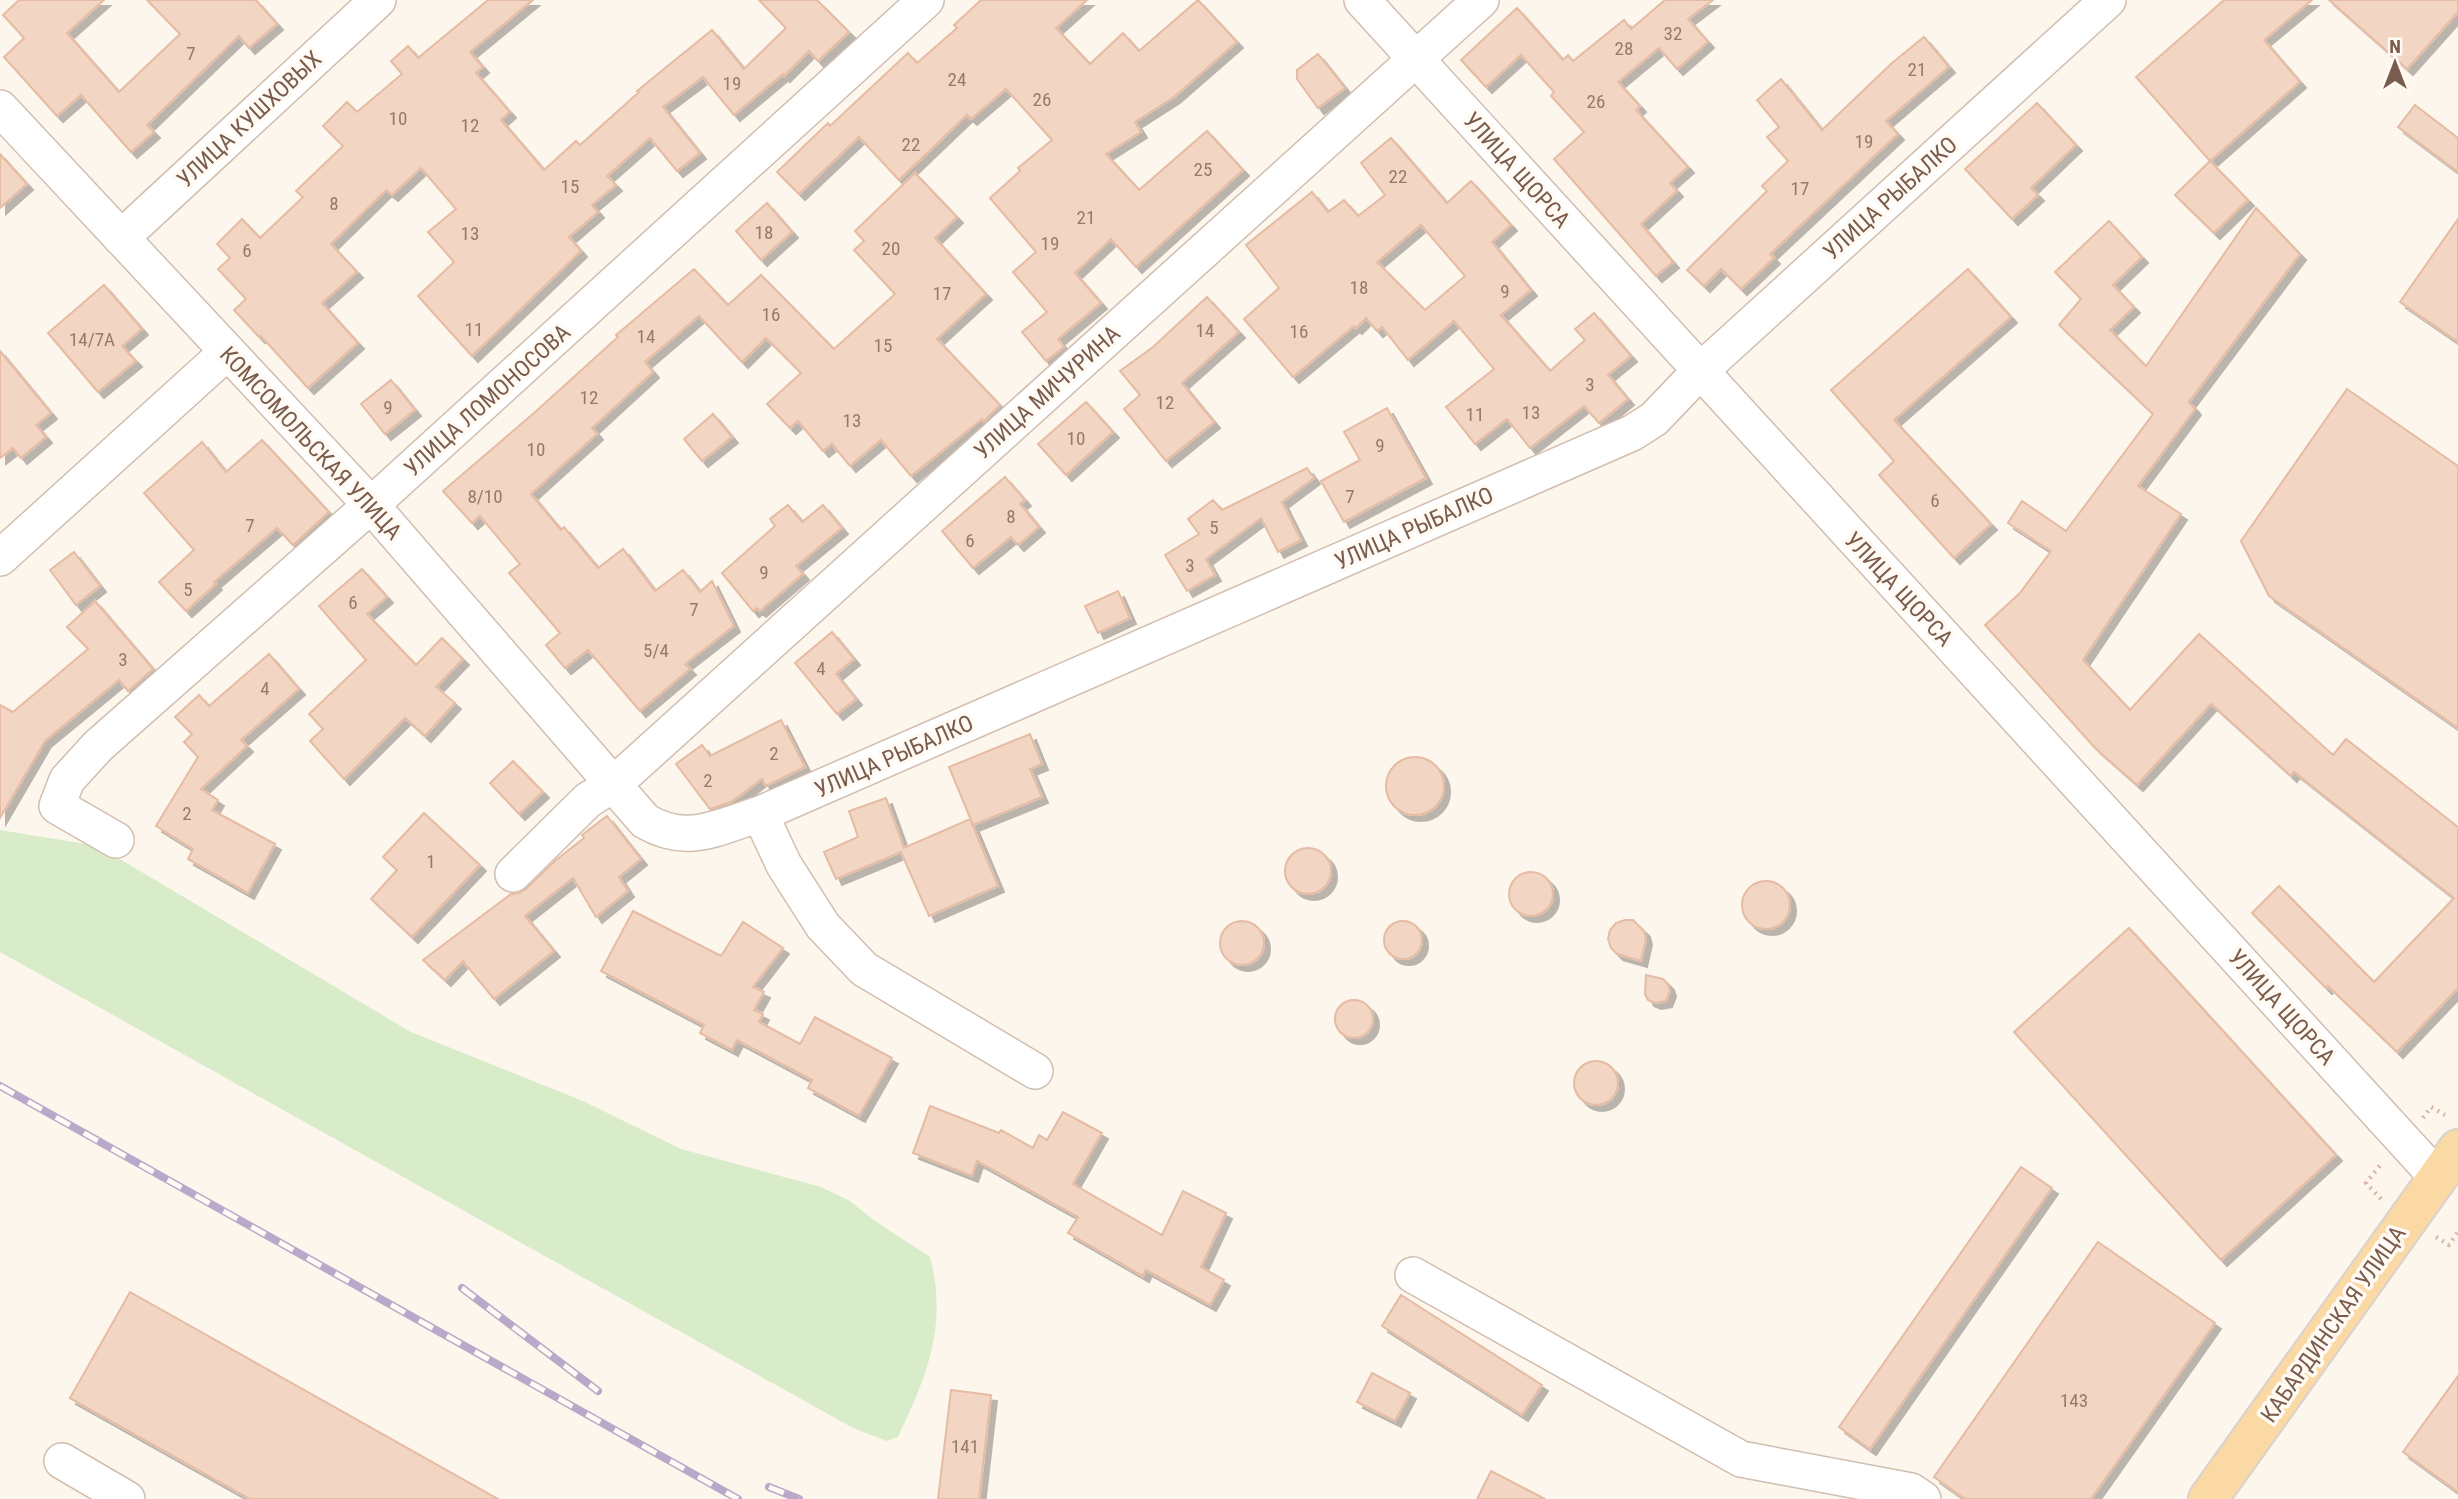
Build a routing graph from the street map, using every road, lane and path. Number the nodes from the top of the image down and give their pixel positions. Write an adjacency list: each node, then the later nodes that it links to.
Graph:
1 (378, 0): 8 (street, УЛИЦА КУШХОВЫХ)
2 (926, 0): 11 (street, УЛИЦА ЛОМОНОСОВА)
3 (1362, 0): 6 (street, УЛИЦА ЩОРСА)
4 (1481, 0): 6 (street, УЛИЦА МИЧУРИНА)
5 (2108, 0): 10 (street, УЛИЦА РЫБАЛКО)
6 (1416, 59): 10 (street, УЛИЦА ЩОРСА); 13 (street, УЛИЦА МИЧУРИНА)
7 (0, 108): 8 (street, КОМСОМОЛЬСКАЯ УЛИЦА)
8 (121, 238): 9 (street, КОМСОМОЛЬСКАЯ УЛИЦА)
9 (226, 353): 11 (street, КОМСОМОЛЬСКАЯ УЛИЦА); 12 (street)
10 (1699, 372): 14 (street, УЛИЦА РЫБАЛКО); 19 (street, УЛИЦА ЩОРСА)
11 (371, 505): 13 (street, КОМСОМОЛЬСКАЯ УЛИЦА); 15 (street, УЛИЦА ЛОМОНОСОВА)
12 (0, 558)
13 (614, 784): 14 (street, УЛИЦА РЫБАЛКО); 16 (street, УЛИЦА МИЧУРИНА)
14 (760, 814): 17 (street)
15 (116, 840)
16 (513, 874)
17 (1035, 1070)
18 (2419, 1124): 19 (path)
19 (2447, 1147): 28 (main road, КАБАРДИНСКАЯ УЛИЦА)
20 (2383, 1163): 21 (path)
21 (2384, 1202)
22 (2458, 1232): 23 (path)
23 (2434, 1236)
24 (1413, 1275): 27 (street)
25 (62, 1461): 26 (street)
26 (127, 1499)
27 (1923, 1499)
28 (2208, 1499)

